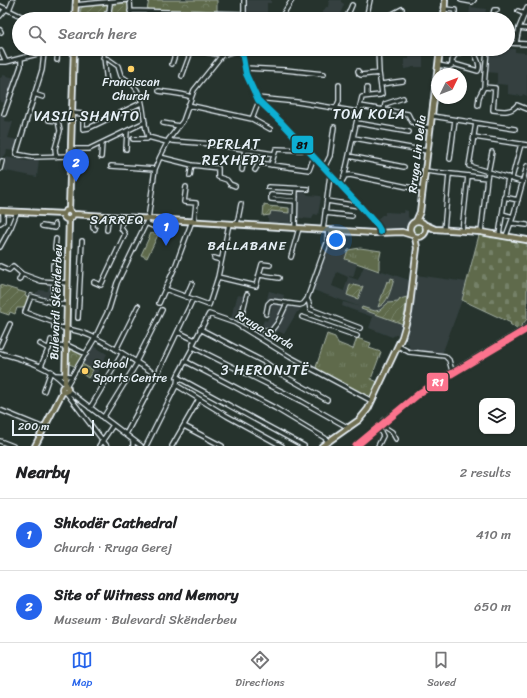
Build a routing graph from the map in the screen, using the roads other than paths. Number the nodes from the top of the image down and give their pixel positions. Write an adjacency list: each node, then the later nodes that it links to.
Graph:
1 (14, 0): 16 (street)
2 (126, 0): 10 (street)
3 (130, 0): 19 (street)
4 (244, 0): 24 (street)
5 (292, 0): 25 (street)
6 (370, 0): 27 (street)
7 (445, 0): 15 (main road)
8 (461, 0): 9 (street)
9 (474, 0)
10 (75, 2)
11 (110, 4): 22 (street)
12 (352, 5): 26 (street)
13 (0, 6): 16 (street)
14 (527, 8): 31 (street)
15 (444, 9): 29 (street)
16 (7, 10): 21 (street); 32 (street)
17 (402, 10): 28 (street)
18 (498, 10): 30 (street)
19 (130, 11): 23 (street)
20 (518, 11): 31 (street)
21 (12, 12)
22 (109, 12)
23 (148, 12)
24 (244, 12)
25 (284, 12)
26 (349, 12)
27 (367, 12)
28 (398, 12)
29 (455, 12)
30 (494, 12)
31 (524, 14): 33 (street)
32 (0, 16)
33 (519, 28): 34 (street); 35 (street)
34 (527, 30)
35 (517, 35): 36 (street)
36 (516, 43): 37 (street)
37 (527, 44)
38 (1, 52): 56 (street)
39 (30, 56): 52 (street)
40 (44, 56): 73 (street)
41 (57, 56): 54 (street)
42 (74, 56): 88 (main road)
43 (175, 56): 57 (street)
44 (188, 56): 65 (street)
45 (221, 56): 76 (street)
46 (242, 56): 60 (street)
47 (378, 56): 63 (street)
48 (439, 56): 58 (main road, Rruga Lin Delia)
49 (455, 56): 59 (street)
50 (475, 56): 59 (street)
51 (486, 56): 70 (street)
52 (21, 58): 56 (street); 89 (street)
53 (103, 58): 67 (street); 79 (street)
54 (57, 60)
55 (0, 62): 56 (street)
56 (6, 62)
57 (172, 64)
58 (438, 65): 59 (street); 61 (main road, Rruga Lin Delia)
59 (452, 65)
60 (244, 68): 64 (street); 78 (street)
61 (438, 68)
62 (358, 71): 63 (street)
63 (379, 73): 68 (street)
64 (324, 74)
65 (182, 76)
66 (403, 81): 68 (street)
67 (108, 83)
68 (381, 84): 74 (street)
69 (339, 85): 84 (street)
70 (484, 87): 82 (street); 85 (street)
71 (367, 88): 74 (street)
72 (159, 91): 76 (street)
73 (34, 94): 75 (street); 122 (street)
74 (367, 96): 83 (street)
75 (43, 97)
76 (191, 97): 81 (street)
77 (403, 98): 86 (street)
78 (258, 99): 84 (street); 92 (street); 114 (street)
79 (141, 103): 88 (street); 94 (street)
80 (433, 104): 90 (main road, Rruga Lin Delia)
81 (188, 105): 92 (street); 98 (street)
82 (478, 105)
83 (360, 106): 86 (street); 87 (street)
84 (336, 108): 87 (street)
85 (527, 109)
86 (384, 110): 100 (street)
87 (359, 112): 96 (street)
88 (72, 113): 115 (main road)
89 (4, 114)
90 (432, 116): 93 (street); 100 (main road, Rruga Lin Delia)
91 (49, 120): 122 (street)
92 (252, 120): 101 (street)
93 (456, 120): 97 (street); 126 (street)
94 (145, 122): 103 (street); 106 (street)
95 (163, 123): 98 (street)
96 (357, 123): 104 (street); 107 (street)
97 (476, 123): 102 (street); 105 (street)
98 (179, 126): 109 (street)
99 (334, 127): 133 (street)
100 (430, 128): 117 (main road, Rruga Lin Delia)
101 (270, 129)
102 (515, 129)
103 (127, 131): 110 (street); 116 (street)
104 (409, 132)
105 (474, 136): 111 (street); 139 (street)
106 (148, 138): 108 (street); 109 (street)
107 (354, 138): 117 (street); 121 (street)
108 (133, 139)
109 (168, 141): 113 (street); 124 (street)
110 (102, 143): 115 (street); 123 (street)
111 (521, 144): 112 (street); 148 (street)
112 (527, 145)
113 (245, 148): 119 (street); 136 (street)
114 (306, 148): 119 (street); 125 (street)
115 (71, 149): 120 (main road)
116 (126, 150)
117 (427, 150): 138 (main road, Rruga Lin Delia)
118 (492, 152): 139 (street)
119 (274, 154): 129 (street)
120 (71, 156): 122 (street); 165 (main road)
121 (349, 156): 132 (street); 144 (street)
122 (56, 157)
123 (101, 157)
124 (160, 157): 128 (street); 135 (street)
125 (314, 157): 129 (street); 133 (street)
126 (450, 159)
127 (2, 161): 134 (street)
128 (192, 165): 143 (street); 151 (street)
129 (271, 165): 137 (street)
130 (111, 166): 135 (street)
131 (527, 166): 140 (street)
132 (404, 167)
133 (324, 168): 142 (street)
134 (0, 169)
135 (155, 169): 178 (street)
136 (242, 170)
137 (255, 170)
138 (425, 171): 141 (street); 158 (main road, Rruga Lin Delia)
139 (488, 171): 146 (street); 147 (street)
140 (526, 173): 149 (street)
141 (449, 174): 145 (street); 200 (street)
142 (330, 175): 150 (street); 162 (street)
143 (190, 176)
144 (344, 176): 150 (street); 158 (street)
145 (468, 176): 147 (street); 202 (street)
146 (508, 177): 148 (street); 159 (street)
147 (487, 178): 207 (street)
148 (512, 178): 149 (street)
149 (522, 182): 154 (street)
150 (340, 185): 164 (street)
151 (235, 186)
152 (186, 187): 183 (street)
153 (268, 187): 155 (street)
154 (521, 188): 157 (street); 161 (street)
155 (296, 189): 156 (street); 160 (street)
156 (308, 189)
157 (527, 189)
158 (422, 190): 168 (main road, Rruga Lin Delia)
159 (504, 197): 161 (street); 174 (street)
160 (296, 199): 160 (street); 193 (street)
161 (518, 200): 176 (street)
162 (327, 201): 164 (street); 170 (street)
163 (241, 204): 169 (street)
164 (360, 206): 204 (street)
165 (69, 210): 171 (main road); 172 (main road)
166 (1, 211): 167 (main road); 184 (street)
167 (17, 212): 171 (main road); 215 (street)
168 (420, 212): 181 (main road, Rruga Lin Delia); 185 (main road, Rruga Lin Delia)
169 (239, 213): 173 (street); 190 (street)
170 (325, 213): 175 (street); 199 (street)
171 (64, 214): 177 (main road)
172 (73, 214): 177 (main road); 178 (main road)
173 (245, 214)
174 (502, 214): 176 (street); 208 (street)
175 (352, 216)
176 (513, 217): 186 (street)
177 (68, 219): 233 (main road, Bulevardi Skënderbeu)
178 (148, 219): 183 (main road); 201 (street)
179 (94, 220): 195 (street)
180 (108, 221): 197 (street)
181 (416, 221): 185 (main road); 194 (main road)
182 (122, 222): 231 (street)
183 (193, 222): 189 (main road); 234 (street)
184 (0, 223)
185 (423, 223): 196 (main road); 206 (main road)
186 (511, 223): 191 (street); 210 (street)
187 (55, 224): 192 (street)
188 (148, 224): 203 (street)
189 (229, 224): 190 (main road); 220 (street)
190 (236, 224): 193 (main road)
191 (527, 225)
192 (42, 226)
193 (297, 228): 199 (main road); 218 (street)
194 (410, 228): 205 (main road); 209 (main road)
195 (95, 229)
196 (435, 229): 200 (main road); 206 (main road)
197 (107, 230)
198 (136, 230): 201 (street)
199 (325, 230): 204 (main road); 238 (street)
200 (444, 230): 202 (main road)
201 (142, 231): 257 (street)
202 (462, 231): 207 (main road)
203 (166, 232)
204 (380, 232): 205 (main road)
205 (402, 232): 209 (main road)
206 (426, 232): 211 (main road)
207 (481, 232): 208 (main road)
208 (499, 235): 210 (main road)
209 (413, 236): 211 (main road); 217 (main road)
210 (506, 236): 213 (main road)
211 (421, 238): 217 (main road)
212 (56, 239): 216 (street, Bulevardi Skënderbeu)
213 (527, 240)
214 (82, 241): 248 (street)
215 (0, 247)
216 (55, 248)
217 (416, 248): 263 (main road)
218 (292, 257)
219 (214, 258): 220 (street)
220 (222, 260): 227 (street)
221 (54, 265): 225 (street, Bulevardi Skënderbeu)
222 (0, 266): 224 (street)
223 (270, 266): 226 (street)
224 (22, 274): 229 (street); 230 (street)
225 (53, 274)
226 (260, 275): 227 (street); 228 (street)
227 (218, 277): 237 (street)
228 (279, 278)
229 (19, 280)
230 (54, 282): 233 (street); 239 (street)
231 (94, 282)
232 (192, 282): 236 (street)
233 (67, 283): 242 (main road, Bulevardi Skënderbeu)
234 (165, 289): 236 (street); 240 (street)
235 (247, 294): 241 (street)
236 (186, 297): 237 (street)
237 (193, 299): 255 (street)
238 (307, 299): 241 (street); 245 (street)
239 (53, 303): 242 (street); 252 (street)
240 (159, 303)
241 (287, 303): 246 (street)
242 (66, 305): 252 (main road, Bulevardi Skënderbeu)
243 (138, 306): 266 (street)
244 (162, 310): 271 (street)
245 (312, 310): 249 (street); 253 (street)
246 (266, 314)
247 (302, 317): 249 (street)
248 (78, 318)
249 (309, 319): 256 (street)
250 (10, 324): 262 (street)
251 (527, 327): 274 (street)
252 (65, 328): 257 (street); 261 (main road, Bulevardi Skënderbeu)
253 (360, 328)
254 (200, 329): 259 (street); 284 (street); 285 (street, Rruga Sarda)
255 (178, 332): 259 (street); 277 (street)
256 (357, 336)
257 (95, 338): 266 (street); 268 (street)
258 (51, 340): 264 (street)
259 (195, 340): 265 (street)
260 (40, 344): 264 (street)
261 (65, 345): 264 (street); 268 (street); 276 (main road, Bulevardi Skënderbeu)
262 (0, 346)
263 (398, 346): 274 (street); 285 (main road)
264 (50, 347): 272 (street)
265 (193, 347): 270 (street); 293 (street)
266 (116, 350): 269 (street)
267 (0, 353): 272 (street)
268 (86, 354): 278 (street)
269 (122, 354): 271 (street); 286 (street)
270 (185, 361): 279 (street); 299 (street)
271 (136, 362): 277 (street); 288 (street)
272 (41, 366): 273 (street)
273 (50, 371): 275 (street); 282 (street)
274 (452, 371): 291 (street)
275 (56, 375): 276 (street); 281 (street)
276 (64, 375): 278 (street); 281 (main road, Bulevardi Skënderbeu)
277 (158, 375): 294 (street)
278 (72, 376): 281 (street)
279 (177, 377): 280 (street); 310 (street)
280 (176, 385): 283 (street); 306 (street)
281 (65, 388): 286 (street); 292 (main road); 296 (street)
282 (44, 391)
283 (199, 400): 290 (street); 309 (street)
284 (327, 400)
285 (372, 401): 293 (main road)
286 (90, 408): 288 (street)
287 (0, 410): 292 (street)
288 (103, 418): 289 (street)
289 (113, 425): 294 (street); 296 (street)
290 (184, 426): 307 (street); 308 (street)
291 (380, 426): 295 (street); 312 (street); 313 (street)
292 (44, 428): 301 (main road)
293 (349, 428): 299 (main road)
294 (126, 434): 297 (street)
295 (396, 438)
296 (103, 440): 302 (street); 303 (street)
297 (133, 440): 304 (street); 305 (street)
298 (0, 441): 300 (street)
299 (329, 442): 311 (main road)
300 (13, 446)
301 (34, 446)
302 (99, 446)
303 (107, 446)
304 (133, 446)
305 (141, 446)
306 (146, 446)
307 (172, 446)
308 (222, 446)
309 (282, 446)
310 (304, 446)
311 (322, 446)
312 (358, 446)
313 (378, 446)

